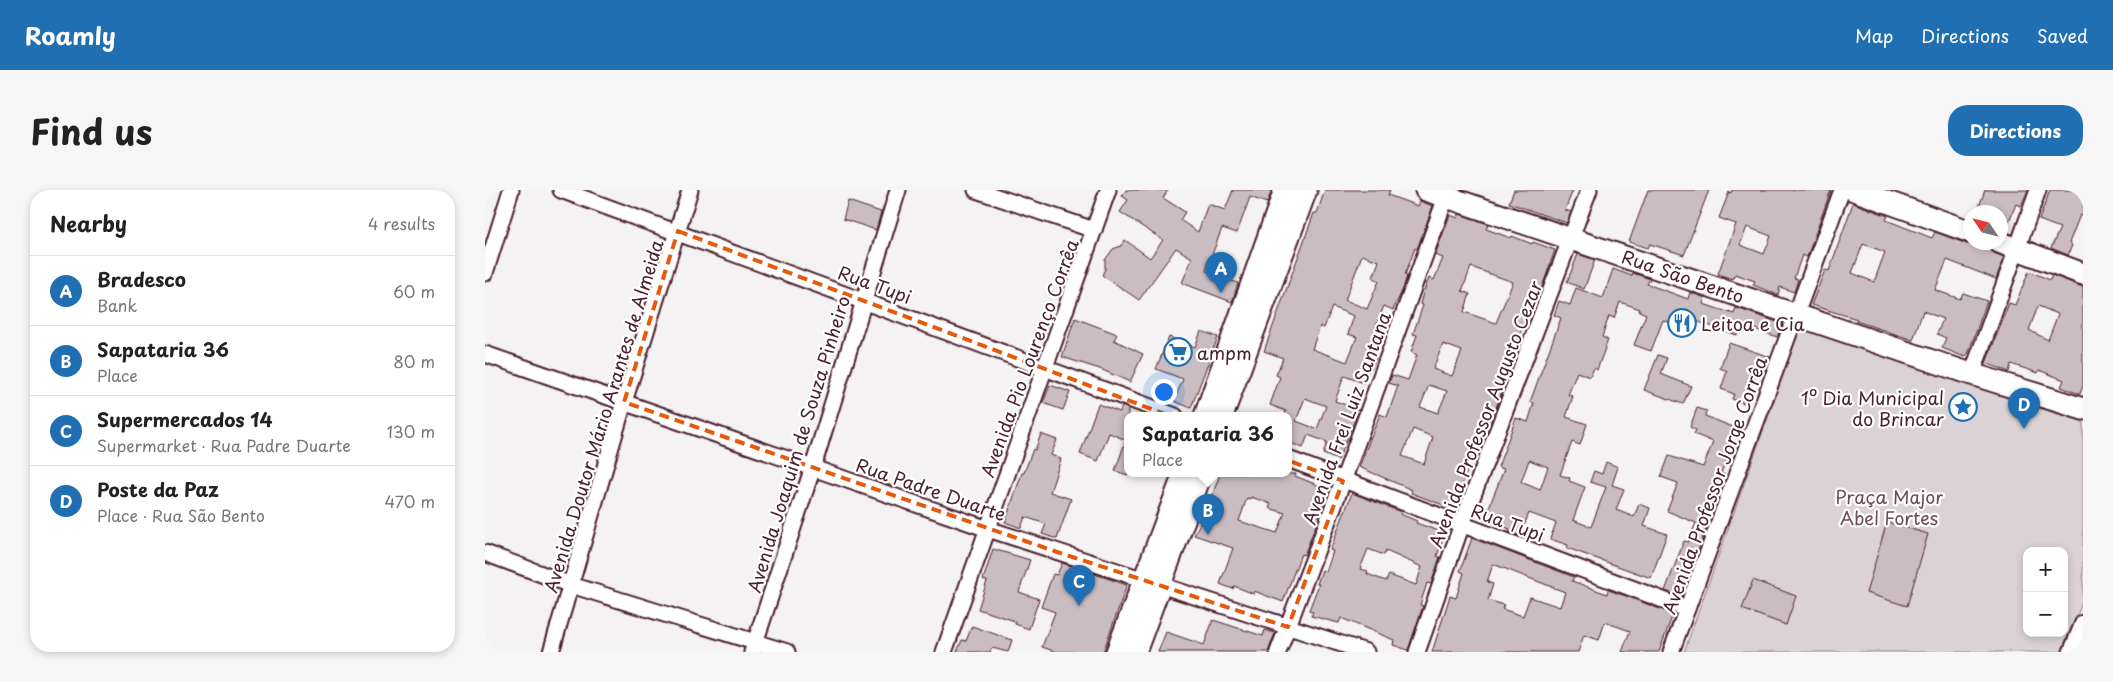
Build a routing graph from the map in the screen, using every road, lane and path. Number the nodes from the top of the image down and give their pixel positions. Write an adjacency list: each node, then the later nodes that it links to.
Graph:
1 (511, 190): 21 (street)
2 (561, 190): 17 (street, Rua Tupi)
3 (690, 190): 17 (street, Avenida Doutor Mário Arantes de Almeida)
4 (898, 190): 23 (street, Avenida Joaquim de Souza Pinheiro)
5 (976, 190): 16 (street)
6 (1108, 190): 16 (street, Avenida Pio Lourenço Corrêa)
7 (1285, 190): 31 (street)
8 (1306, 190): 32 (street)
9 (1426, 190): 14 (street, Rua São Bento)
10 (1589, 190): 18 (street, Avenida Professor Augusto Cezar)
11 (1842, 190): 24 (street, Avenida Professor Jorge Corrêa)
12 (1854, 190): 15 (street)
13 (2038, 190): 19 (street)
14 (1446, 197): 18 (street, Rua São Bento); 37 (street, Avenida Frei Luiz Santana)
15 (1963, 229)
16 (1094, 230): 26 (street, Avenida Pio Lourenço Corrêa)
17 (678, 231): 23 (street, Rua Tupi); 28 (street, Avenida Doutor Mário Arantes de Almeida)
18 (1571, 238): 24 (street, Rua São Bento); 38 (street, Avenida Professor Augusto Cezar)
19 (2008, 246): 22 (street)
20 (2007, 250): 27 (street)
21 (485, 273)
22 (2083, 274)
23 (863, 300): 26 (street, Rua Tupi); 34 (street, Avenida Joaquim de Souza Pinheiro)
24 (1797, 315): 27 (street, Rua São Bento); 43 (street, Avenida Professor Jorge Corrêa)
25 (485, 354): 28 (street, Rua Padre Duarte)
26 (1046, 368): 30 (street, Rua Tupi); 39 (street, Avenida Pio Lourenço Corrêa)
27 (1972, 374): 29 (street, Rua São Bento)
28 (624, 402): 34 (street, Rua Padre Duarte); 42 (street, Avenida Doutor Mário Arantes de Almeida)
29 (2083, 409)
30 (1164, 412)
31 (1206, 412)
32 (1223, 412)
33 (1292, 461): 37 (street, Rua Tupi)
34 (813, 467): 39 (street, Rua Padre Duarte); 46 (street, Avenida Joaquim de Souza Pinheiro)
35 (1183, 477): 41 (street)
36 (1200, 477): 41 (street)
37 (1343, 481): 38 (street, Rua Tupi); 45 (street, Avenida Frei Luiz Santana)
38 (1462, 524): 43 (street, Rua Tupi); 54 (street, Avenida Professor Augusto Cezar)
39 (988, 529): 41 (street, Rua Padre Duarte); 49 (street, Avenida Pio Lourenço Corrêa)
40 (485, 553): 42 (street)
41 (1152, 584): 45 (street, Rua Padre Duarte); 50 (street); 51 (street)
42 (571, 585): 46 (street); 47 (street, Avenida Doutor Mário Arantes de Almeida)
43 (1687, 608): 55 (street, Avenida Professor Jorge Corrêa)
44 (2083, 622): 56 (street)
45 (1288, 626): 52 (street, Avenida Frei Luiz Santana); 53 (street, Rua Padre Duarte)
46 (754, 647): 48 (street)
47 (551, 652)
48 (787, 652)
49 (944, 652)
50 (1117, 652)
51 (1135, 652)
52 (1279, 652)
53 (1366, 652)
54 (1417, 652)
55 (1671, 652)
56 (2071, 652)

